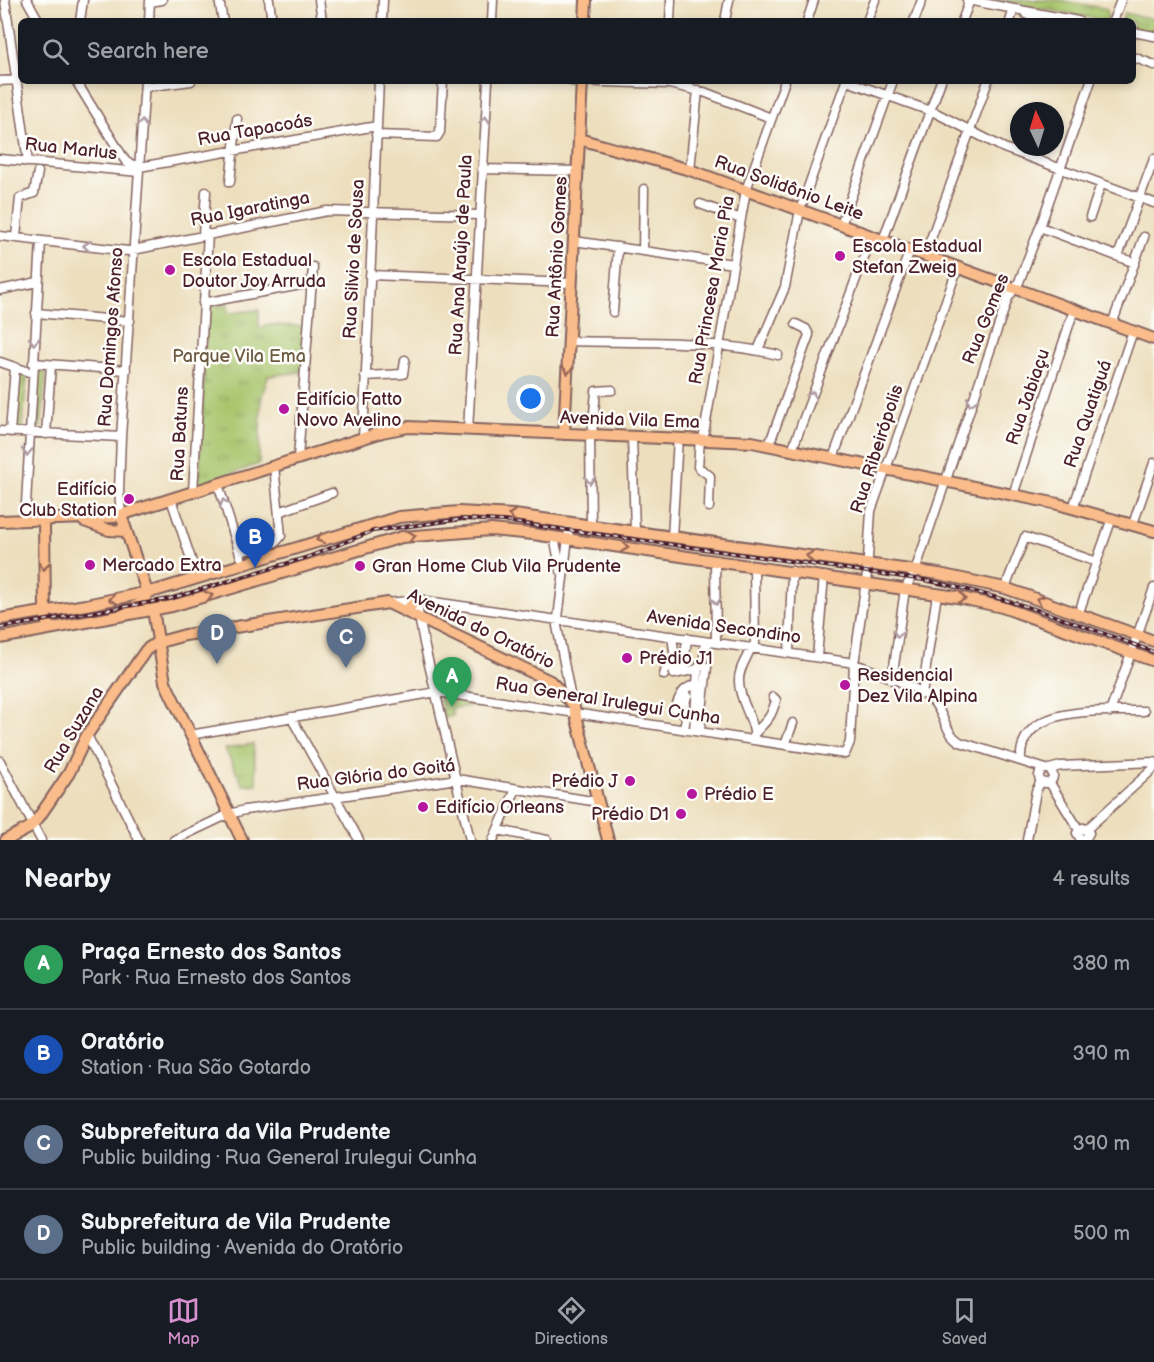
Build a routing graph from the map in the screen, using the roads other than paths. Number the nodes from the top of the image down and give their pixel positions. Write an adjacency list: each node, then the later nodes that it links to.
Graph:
1 (5, 0): 43 (street)
2 (27, 0): 20 (street)
3 (83, 0): 21 (street)
4 (162, 0): 17 (street)
5 (219, 0): 23 (street)
6 (269, 0): 24 (street)
7 (319, 0): 25 (street)
8 (383, 0): 26 (street)
9 (493, 0): 27 (street)
10 (586, 0): 28 (main road)
11 (671, 0): 29 (street)
12 (729, 0): 30 (street)
13 (875, 0): 32 (street)
14 (922, 0): 33 (street)
15 (968, 0): 19 (street); 34 (street)
16 (1121, 0): 38 (street)
17 (150, 1): 22 (street)
18 (812, 1): 31 (street)
19 (1017, 9): 35 (street); 36 (street); 37 (street)
20 (37, 18)
21 (81, 18)
22 (148, 18)
23 (222, 18)
24 (272, 18)
25 (322, 18)
26 (382, 18)
27 (492, 18)
28 (585, 18)
29 (670, 18)
30 (726, 18)
31 (808, 18)
32 (868, 18)
33 (915, 18)
34 (963, 18)
35 (1012, 18)
36 (1034, 18)
37 (1063, 18)
38 (1114, 18)
39 (1136, 33): 40 (street)
40 (1154, 36)
41 (1136, 58): 42 (street)
42 (1154, 65)
43 (17, 80): 44 (street); 70 (street)
44 (0, 81)
45 (78, 84): 73 (street)
46 (145, 84): 73 (street, Rua Domingos Afonso, one-way to 46)
47 (379, 84): 64 (street, Rua Silvio de Sousa)
48 (443, 84): 64 (street, Rua Tapacoás)
49 (488, 84): 71 (street, Rua Ana Araújo de Paula, one-way to 49)
50 (582, 84): 66 (main road, Rua Antônio Gomes)
51 (676, 84): 59 (street)
52 (784, 84): 62 (street, Rua Princesa Maria Pia)
53 (846, 84): 85 (street)
54 (856, 84): 60 (street)
55 (892, 84): 60 (street)
56 (939, 84): 61 (street)
57 (987, 84): 65 (street)
58 (1090, 84): 72 (street, Rua Gomes)
59 (698, 90): 62 (street); 74 (street)
60 (888, 95): 61 (street); 90 (street)
61 (930, 111): 65 (street); 97 (street)
62 (771, 118): 80 (street, Rua Princesa Maria Pia)
63 (237, 119): 67 (street)
64 (376, 131): 67 (street, Rua Tapacoás); 86 (street, Rua Silvio de Sousa)
65 (970, 131): 72 (street); 104 (street)
66 (579, 139): 74 (main road, Rua Solidônio Leite); 75 (main road, Rua Antônio Gomes)
67 (234, 150): 73 (street, Rua Tapacoás); 77 (street)
68 (0, 159): 70 (street, Rua Marlus)
69 (1154, 159): 82 (street)
70 (28, 162): 73 (street, Rua Marlus)
71 (482, 169): 75 (street); 87 (street, Rua Ana Araújo de Paula)
72 (1061, 169): 78 (street); 91 (street, Rua Gomes)
73 (139, 170): 101 (street, Rua Domingos Afonso)
74 (690, 170): 80 (main road, Rua Solidônio Leite)
75 (577, 171): 99 (main road, Rua Antônio Gomes)
76 (38, 172): 95 (street)
77 (230, 182)
78 (1101, 184): 82 (street); 88 (street)
79 (644, 189): 103 (street)
80 (746, 190): 85 (main road, Rua Solidônio Leite); 89 (street, Rua Princesa Maria Pia)
81 (206, 192): 92 (street, Rua Batuns)
82 (1139, 198): 83 (street); 105 (street)
83 (1154, 203)
84 (700, 204): 89 (street)
85 (800, 210): 90 (main road, Rua Solidônio Leite); 128 (street)
86 (373, 211): 87 (street, Rua Igaratinga); 92 (street, Rua Igaratinga); 110 (street, Rua Silvio de Sousa)
87 (479, 215): 111 (street, Rua Ana Araújo de Paula)
88 (1090, 217)
89 (741, 219): 107 (street, Rua Princesa Maria Pia)
90 (841, 225): 94 (main road, Rua Solidônio Leite)
91 (1040, 227): 105 (street); 115 (street, Rua Gomes)
92 (205, 235): 101 (street, Rua Igaratinga); 117 (street, Rua Batuns)
93 (0, 236): 95 (street, Rua Igaratinga)
94 (872, 236): 97 (main road, Rua Solidônio Leite); 151 (street, one-way to 94)
95 (16, 237): 98 (street, Rua Igaratinga)
96 (1144, 237): 106 (street)
97 (883, 240): 102 (main road, Rua Solidônio Leite)
98 (41, 241): 101 (street, Rua Igaratinga, one-way to 98); 112 (street)
99 (574, 241): 100 (street); 114 (main road, Rua Antônio Gomes)
100 (618, 247): 103 (street); 119 (street)
101 (134, 250): 121 (street, Rua Domingos Afonso)
102 (910, 250): 104 (main road, Rua Solidônio Leite); 153 (street)
103 (643, 251): 107 (street)
104 (925, 255): 109 (main road, Rua Solidônio Leite)
105 (1118, 256): 106 (street)
106 (1135, 263): 123 (street)
107 (734, 264): 127 (street, Rua Princesa Maria Pia)
108 (313, 267): 113 (street)
109 (958, 267): 115 (main road, Rua Solidônio Leite); 156 (street, Rua Ribeirópolis)
110 (370, 275): 111 (street); 136 (street, Rua Silvio de Sousa)
111 (476, 279): 114 (street); 138 (street, Rua Ana Araújo de Paula)
112 (38, 282): 116 (street); 120 (street)
113 (312, 283): 117 (street); 152 (street)
114 (572, 283): 126 (main road, Rua Antônio Gomes)
115 (1015, 289): 118 (main road, Rua Solidônio Leite); 157 (street, Rua Gomes, one-way to 157)
116 (0, 291)
117 (203, 303): 159 (street, Rua Batuns)
118 (1074, 310): 123 (main road, Rua Solidônio Leite); 161 (street, Rua Jabiaçu)
119 (614, 312)
120 (36, 313): 121 (street); 134 (street, one-way to 134)
121 (129, 321): 135 (street, Rua Domingos Afonso)
122 (796, 324): 150 (street)
123 (1112, 324): 124 (main road, Rua Solidônio Leite)
124 (1133, 331): 125 (main road, Rua Solidônio Leite); 164 (street, Rua Quatiguá)
125 (1154, 339)
126 (569, 341): 127 (street); 143 (main road, Rua Antônio Gomes, one-way to 143)
127 (718, 347): 128 (street); 149 (street, Rua Princesa Maria Pia)
128 (758, 351): 129 (street)
129 (778, 356)
130 (405, 360): 136 (street)
131 (0, 362): 133 (street)
132 (51, 365): 134 (street); 135 (street); 142 (street)
133 (15, 367): 134 (street); 140 (street)
134 (32, 368): 141 (street)
135 (126, 370): 146 (street, Rua Domingos Afonso)
136 (365, 376): 147 (street, Rua Silvio de Sousa)
137 (612, 390): 144 (street)
138 (468, 430): 143 (main road, Avenida Vila Ema); 147 (main road, Avenida Vila Ema)
139 (0, 431): 140 (street)
140 (10, 432): 141 (street)
141 (28, 433): 142 (street); 170 (street, one-way to 170)
142 (46, 434): 146 (street)
143 (564, 434): 144 (main road, Avenida Vila Ema)
144 (591, 435): 145 (main road, Avenida Vila Ema); 174 (street, one-way to 174)
145 (632, 436): 148 (main road, Avenida Vila Ema); 176 (street)
146 (121, 437): 166 (street, Rua Domingos Afonso)
147 (363, 438): 152 (main road, Avenida Vila Ema)
148 (678, 438): 149 (main road, Avenida Vila Ema); 179 (street)
149 (701, 439): 150 (main road, Avenida Vila Ema); 163 (street, Rua Princesa Maria Pia)
150 (769, 445): 151 (main road, Avenida Vila Ema)
151 (792, 450): 153 (main road, Avenida Vila Ema)
152 (298, 458): 155 (main road, Avenida Vila Ema)
153 (833, 458): 156 (main road, Avenida Vila Ema)
154 (1154, 463): 173 (street)
155 (274, 466): 158 (main road, Avenida Vila Ema); 165 (street)
156 (886, 468): 157 (main road, Avenida Vila Ema); 184 (street, Rua Ribeirópolis)
157 (945, 480): 161 (main road, Avenida Vila Ema); 186 (street, Rua Gomes)
158 (218, 484): 159 (main road, Avenida Vila Ema); 181 (street, one-way to 158)
159 (193, 492): 162 (main road, Avenida Vila Ema)
160 (332, 493): 165 (street)
161 (1013, 495): 164 (main road, Avenida Vila Ema)
162 (171, 499): 166 (main road, Avenida Vila Ema); 189 (street)
163 (709, 507)
164 (1073, 508): 167 (main road, Avenida Vila Ema)
165 (279, 512): 181 (street)
166 (121, 515): 168 (main road, Avenida Vila Ema); 175 (main road, Rua Domingos Afonso)
167 (1113, 518): 173 (main road, Avenida Vila Ema); 183 (street)
168 (78, 519): 171 (main road, Avenida Vila Ema); 175 (main road)
169 (0, 521): 170 (main road, Avenida Vila Ema)
170 (25, 521): 171 (main road, Avenida Vila Ema)
171 (44, 521): 201 (main road, one-way to 201)
172 (570, 522): 174 (main road); 180 (street); 181 (main road, one-way to 181)
173 (1133, 524): 177 (main road, Avenida Vila Ema)
174 (591, 525): 176 (main road)
175 (126, 531): 195 (main road, Rua Domingos Afonso)
176 (635, 531): 179 (main road)
177 (1154, 531)
178 (554, 537): 180 (main road); 190 (street); 199 (main road, one-way to 178)
179 (672, 537): 184 (main road, one-way to 179)
180 (567, 539): 182 (main road, one-way to 182); 190 (street)
181 (242, 557): 189 (main road)
182 (715, 560): 185 (main road); 216 (street, one-way to 216)
183 (1097, 562): 192 (street); 202 (street)
184 (867, 564): 186 (main road); 191 (street, Rua Ribeirópolis)
185 (754, 566): 187 (main road); 217 (street)
186 (915, 570): 192 (main road); 194 (street, Rua Gomes)
187 (792, 571): 188 (main road); 219 (street)
188 (825, 576): 191 (main road); 220 (street)
189 (197, 577): 195 (main road)
190 (562, 577): 205 (street)
191 (866, 583): 194 (main road); 223 (street, Rua Ribeirópolis)
192 (1005, 588): 202 (main road, one-way to 192)
193 (1154, 588): 209 (street)
194 (905, 589): 196 (main road); 227 (street, Rua Gomes, one-way to 227)
195 (147, 592): 201 (main road, one-way to 201); 206 (main road)
196 (937, 594): 211 (main road, one-way to 211); 230 (street)
197 (420, 600): 198 (street, Avenida Secondino); 200 (main road); 203 (street); 205 (street, Avenida Secondino)
198 (388, 603): 200 (main road, Avenida do Oratório); 215 (main road, Avenida do Oratório)
199 (153, 610): 206 (main road); 215 (main road)
200 (407, 610): 203 (main road, Avenida do Oratório)
201 (45, 611): 204 (main road); 208 (main road)
202 (1078, 615): 207 (main road)
203 (418, 616): 229 (street); 233 (main road, Avenida do Oratório)
204 (0, 619)
205 (558, 620): 210 (street, Avenida Secondino); 233 (street)
206 (90, 621): 208 (main road)
207 (1098, 622): 209 (main road); 211 (main road)
208 (48, 629): 212 (main road)
209 (1137, 635): 214 (main road); 218 (street)
210 (672, 636): 213 (street, Avenida Secondino); 221 (street)
211 (1079, 636): 218 (main road)
212 (0, 638)
213 (687, 638): 216 (street, Avenida Secondino); 226 (street)
214 (1154, 641)
215 (156, 642): 242 (main road, Rua Suzana); 243 (main road)
216 (714, 642): 217 (street, Avenida Secondino); 224 (street)
217 (753, 647): 219 (street, Avenida Secondino); 244 (street)
218 (1130, 652): 222 (main road); 236 (street)
219 (789, 653): 220 (street, Avenida Secondino)
220 (818, 657): 223 (street, Avenida Secondino)
221 (675, 658)
222 (1154, 661)
223 (854, 664): 227 (street, Avenida Secondino); 246 (street, Rua Ribeirópolis)
224 (702, 668): 225 (street); 228 (street); 241 (street)
225 (674, 674)
226 (664, 675)
227 (892, 680): 230 (street, Avenida Secondino)
228 (698, 684): 235 (street); 241 (street)
229 (437, 692): 237 (street, Rua General Irulegui Cunha); 238 (street, Rua General Irulegui Cunha); 253 (street)
230 (922, 694): 249 (street, Avenida Secondino)
231 (687, 696): 235 (street)
232 (773, 697): 244 (street)
233 (571, 699): 237 (main road)
234 (1144, 711): 236 (street)
235 (683, 712): 240 (street)
236 (1110, 712): 249 (street)
237 (576, 713): 240 (street, Rua General Irulegui Cunha); 257 (main road)
238 (291, 717): 243 (street, Rua General Irulegui Cunha); 256 (street)
239 (793, 723): 245 (street)
240 (684, 729): 241 (street, Rua General Irulegui Cunha)
241 (697, 731): 244 (street, Rua General Irulegui Cunha)
242 (87, 735): 259 (main road, Rua Suzana); 265 (street)
243 (190, 735): 258 (main road)
244 (755, 736): 245 (street, Rua General Irulegui Cunha)
245 (785, 745): 246 (street, Rua General Irulegui Cunha)
246 (845, 754)
247 (0, 762): 259 (street)
248 (1154, 762): 250 (street, Avenida Secondino)
249 (1025, 763): 252 (street, Avenida Secondino); 254 (street)
250 (1069, 767): 252 (street, Avenida Secondino); 254 (street)
251 (1154, 768): 261 (street)
252 (1047, 769): 254 (street)
253 (457, 779): 255 (street, Rua Glória do Goitá); 256 (street, Rua Glória do Goitá); 269 (street)
254 (1046, 780): 261 (street); 273 (street)
255 (516, 789): 257 (street, Rua Glória do Goitá); 260 (street)
256 (336, 796): 258 (street, Rua Glória do Goitá); 268 (street)
257 (598, 802): 272 (main road)
258 (229, 814): 262 (street, Rua Glória do Goitá); 267 (main road)
259 (33, 824): 263 (main road); 264 (street)
260 (498, 830): 270 (street); 271 (street)
261 (1084, 835): 274 (street)
262 (186, 837): 266 (street, Rua Glória do Goitá)
263 (6, 840)
264 (41, 840)
265 (139, 840)
266 (174, 840)
267 (242, 840)
268 (359, 840)
269 (470, 840)
270 (493, 840)
271 (547, 840)
272 (608, 840)
273 (1028, 840)
274 (1099, 840)

